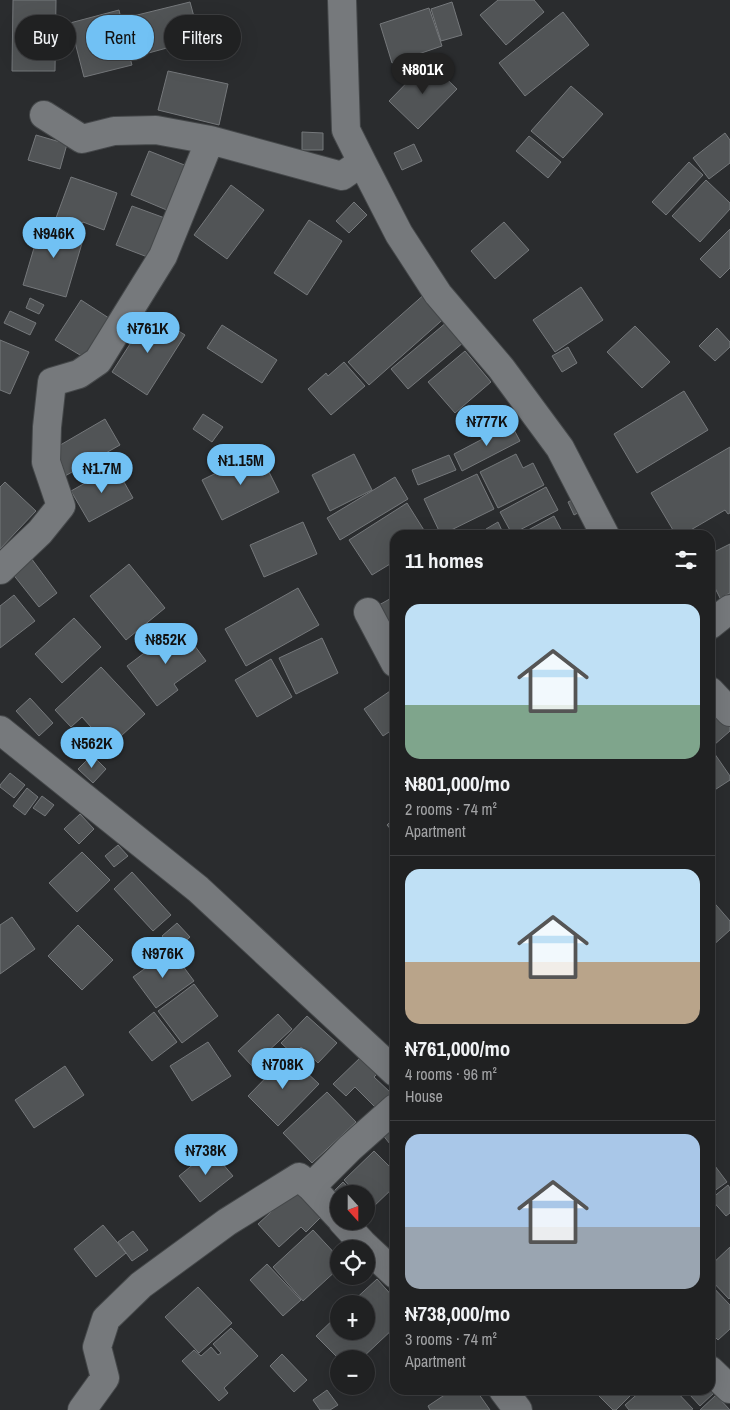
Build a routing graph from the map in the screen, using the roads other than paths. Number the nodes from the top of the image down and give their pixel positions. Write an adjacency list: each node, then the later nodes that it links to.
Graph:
1 (342, 0): 4 (street)
2 (44, 115): 3 (street)
3 (210, 140): 4 (street); 6 (street)
4 (362, 162): 5 (street)
5 (602, 530)
6 (0, 570)
7 (730, 609): 9 (street)
8 (368, 612): 10 (street)
9 (715, 621)
10 (390, 654)
11 (715, 696): 12 (street)
12 (730, 712)
13 (0, 730): 14 (street)
14 (390, 1067)
15 (390, 1112): 16 (street)
16 (311, 1187): 17 (street); 23 (street)
17 (330, 1207)
18 (350, 1230): 19 (street)
19 (390, 1269)
20 (715, 1375): 21 (street)
21 (730, 1389)
22 (507, 1395): 24 (street)
23 (82, 1410)
24 (518, 1410)

